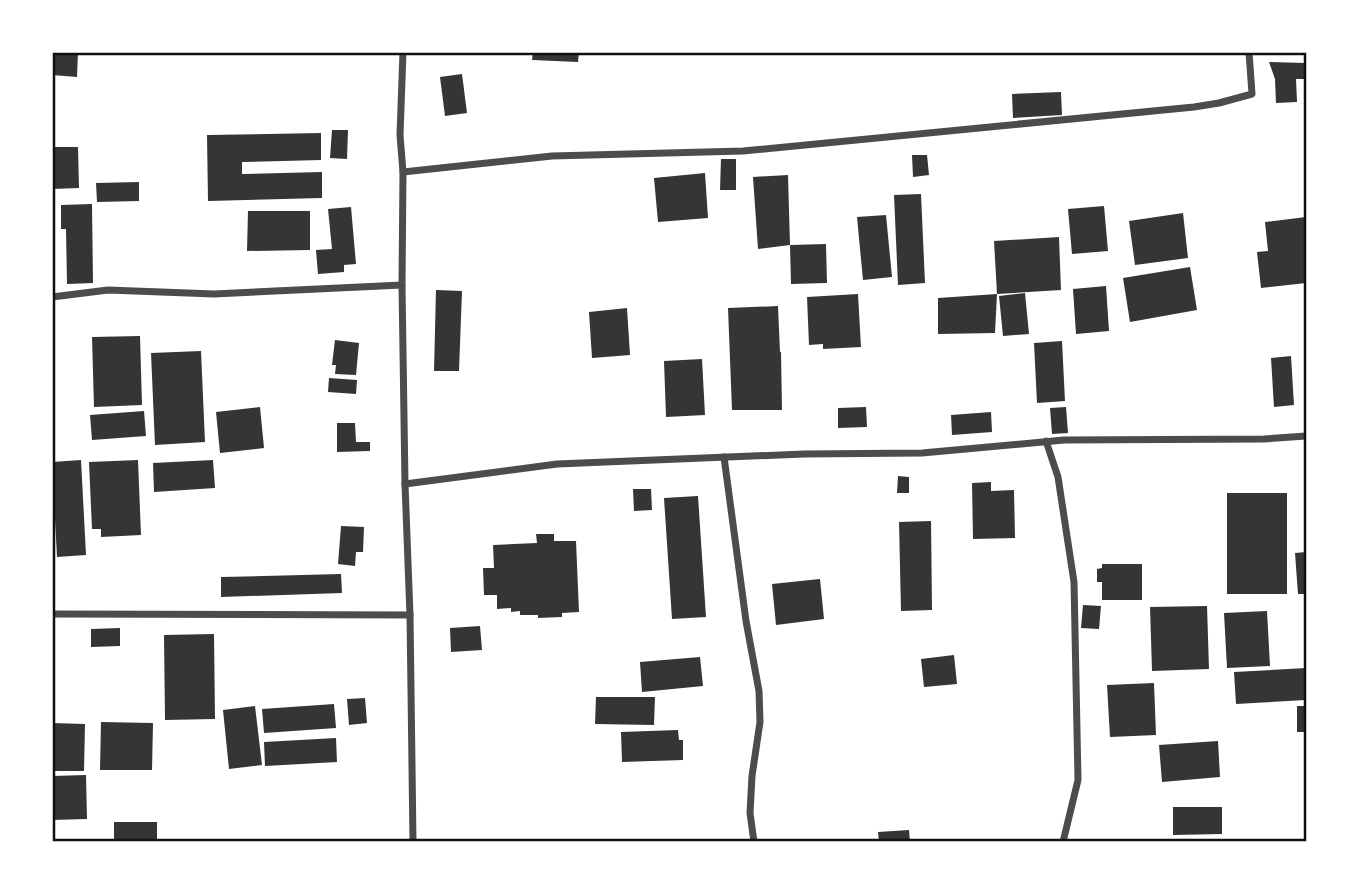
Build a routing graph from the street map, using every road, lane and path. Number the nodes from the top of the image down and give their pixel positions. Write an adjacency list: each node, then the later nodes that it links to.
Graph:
1 (403, 52): 3 (street)
2 (1249, 52): 3 (street)
3 (403, 172): 4 (street)
4 (402, 285): 5 (street); 9 (street)
5 (52, 297)
6 (1307, 436): 7 (street)
7 (1046, 441): 8 (street); 14 (street)
8 (724, 457): 9 (street); 13 (street)
9 (405, 484): 11 (street)
10 (52, 614): 11 (street)
11 (410, 615): 12 (street)
12 (413, 842)
13 (754, 842)
14 (1063, 842)

